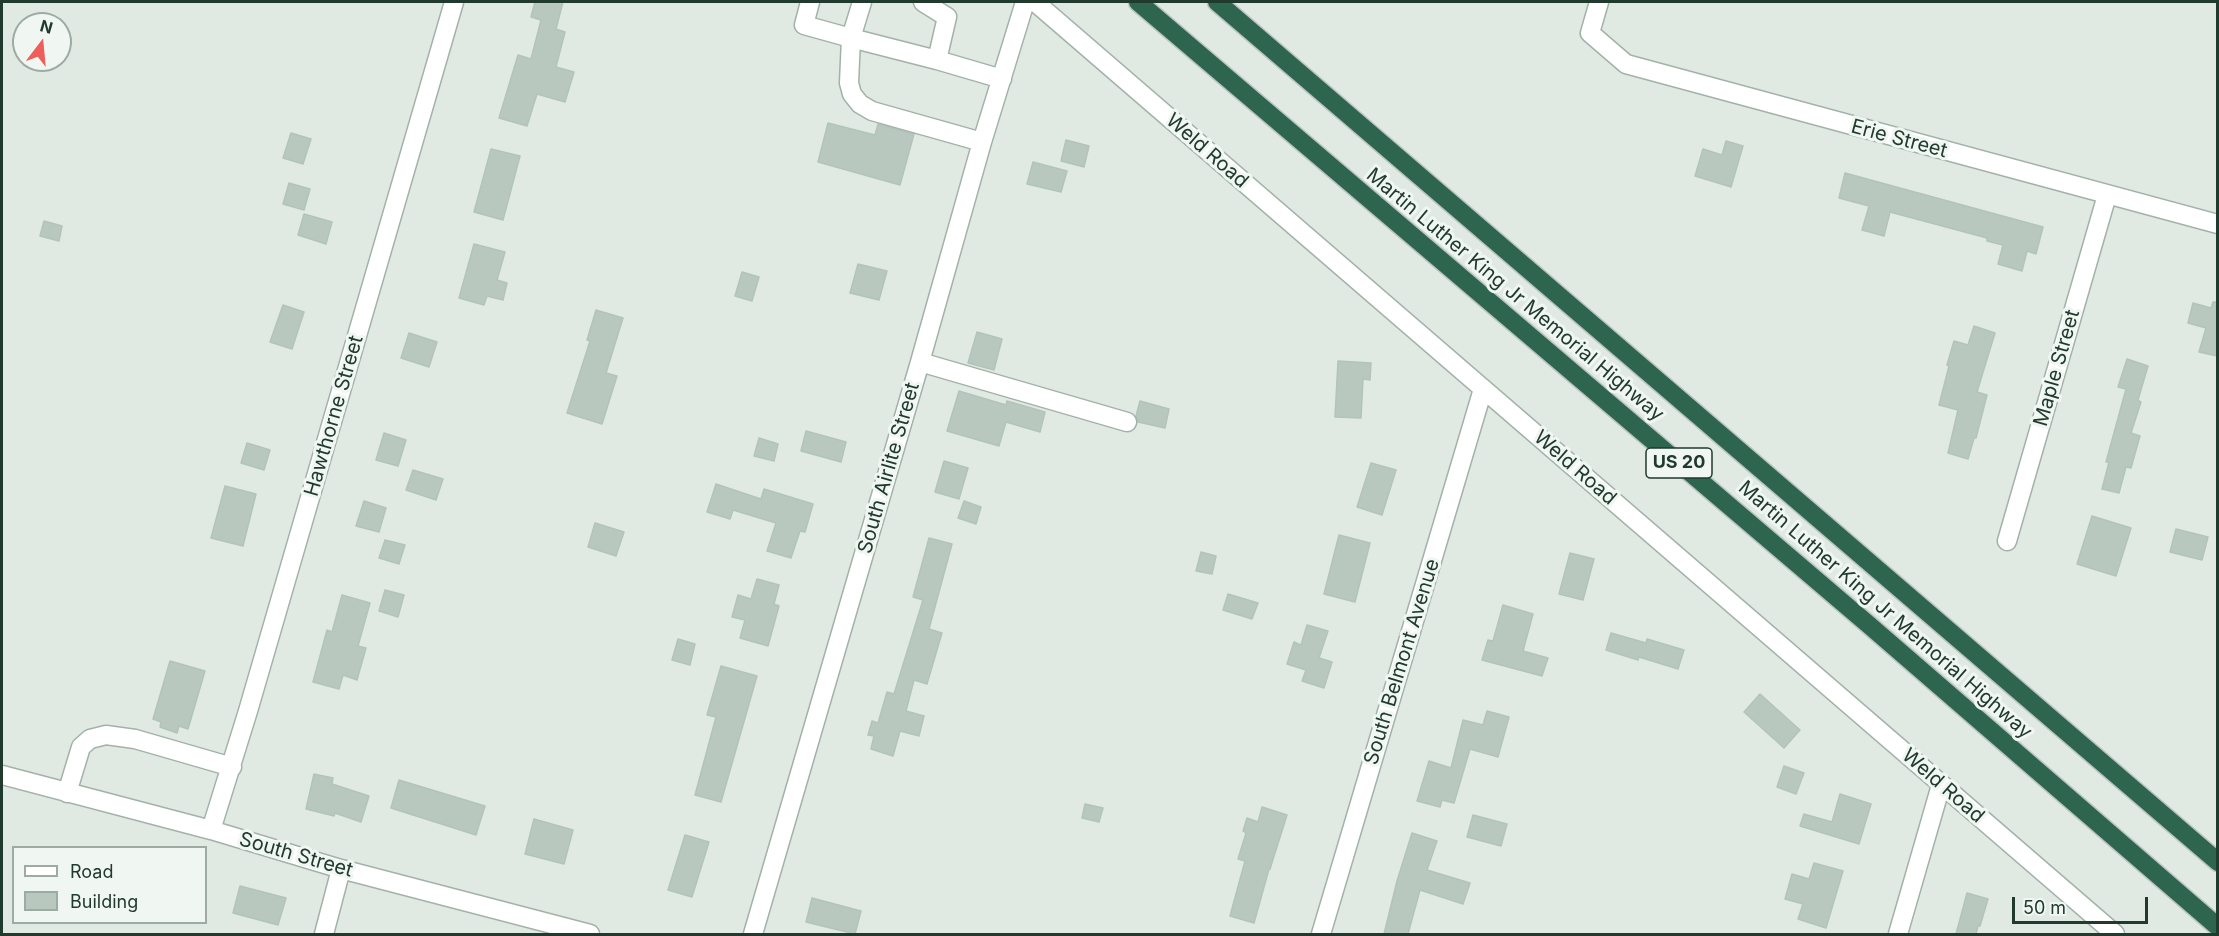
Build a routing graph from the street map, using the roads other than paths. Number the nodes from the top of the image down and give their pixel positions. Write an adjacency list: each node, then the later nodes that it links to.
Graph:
1 (454, 2): 20 (street, Hawthorne Street)
2 (810, 2): 10 (street)
3 (862, 2): 10 (street)
4 (923, 2): 11 (street)
5 (1025, 2): 12 (street, South Airlite Street)
6 (1035, 2): 17 (street, Weld Road)
7 (1138, 2): 27 (highway, Martin Luther King Jr Memorial Highway / US 20)
8 (1217, 2): 25 (highway, Martin Luther King Jr Memorial Highway / US 20)
9 (1599, 2): 14 (street, Erie Street)
10 (851, 38): 11 (street); 13 (street)
11 (937, 60): 12 (street)
12 (1002, 79): 13 (street, South Airlite Street)
13 (982, 142): 16 (street, South Airlite Street)
14 (2107, 195): 15 (street, Erie Street); 19 (street, Maple Street)
15 (2217, 224)
16 (920, 362): 18 (street); 30 (street, South Airlite Street)
17 (1483, 389): 22 (street, Weld Road); 31 (street, South Belmont Avenue)
18 (1127, 422)
19 (2007, 541)
20 (232, 767): 23 (street); 24 (street, Hawthorne Street)
21 (2, 775): 23 (street, South Street)
22 (1941, 784): 32 (street); 33 (street, Weld Road)
23 (67, 793): 24 (street, South Street)
24 (211, 830): 26 (street, South Street)
25 (2217, 862)
26 (341, 869): 28 (street); 29 (street, South Street)
27 (2217, 927)
28 (324, 934)
29 (590, 934)
30 (753, 934)
31 (1321, 934)
32 (1898, 934)
33 (2115, 934)

